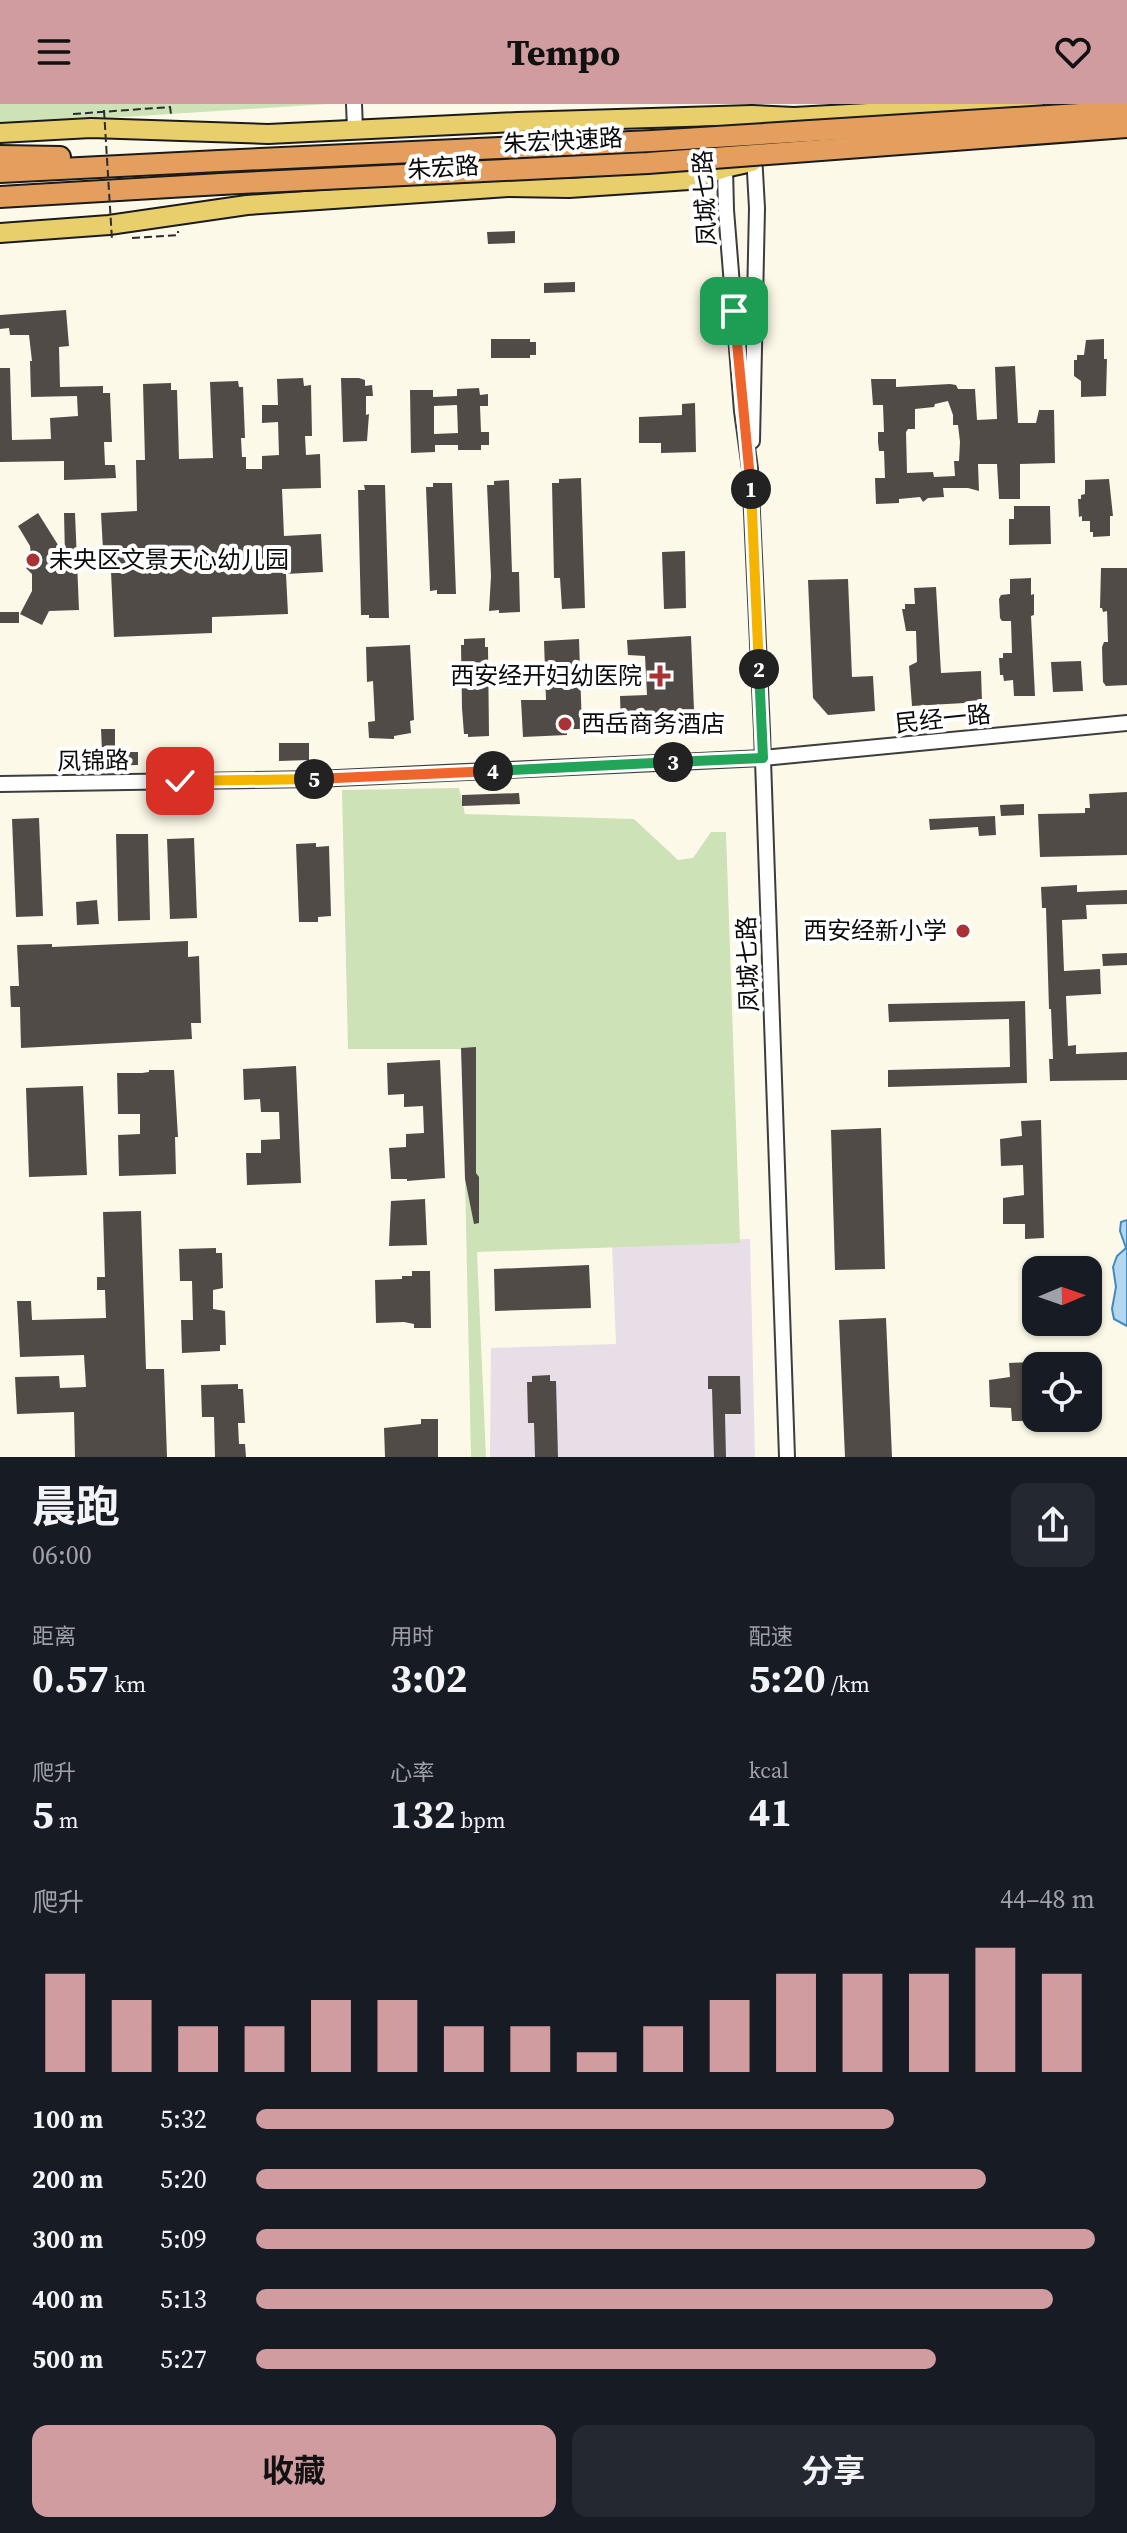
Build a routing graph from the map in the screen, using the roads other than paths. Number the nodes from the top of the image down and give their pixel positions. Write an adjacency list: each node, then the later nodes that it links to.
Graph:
1 (354, 104): 8 (street)
2 (1034, 104): 3 (main road, 朱宏路)
3 (971, 106): 6 (main road, 朱宏路)
4 (1127, 111): 13 (highway, 朱宏快速路, bridge)
5 (724, 115): 6 (main road, 朱宏路); 8 (main road, 朱宏路); 14 (street, 凤城七路)
6 (752, 115): 12 (street, 凤城七路)
7 (1127, 127): 16 (highway, 朱宏快速路, bridge)
8 (355, 129): 9 (main road, 朱宏路)
9 (0, 133)
10 (1127, 136): 12 (main road, 朱宏路)
11 (0, 156): 13 (highway)
12 (754, 161): 14 (main road, 朱宏路); 20 (street, 凤城七路)
13 (176, 162): 15 (highway, 朱宏快速路)
14 (725, 168): 19 (main road, 朱宏路); 20 (street, 凤城七路)
15 (0, 172)
16 (177, 185): 17 (highway, 朱宏快速路); 18 (highway)
17 (0, 197)
18 (0, 210)
19 (0, 233)
20 (750, 469): 22 (street, 凤城七路)
21 (1127, 723): 22 (street, 民经一路)
22 (763, 758): 23 (street, 凤锦路); 24 (street, 凤城七路)
23 (0, 784)
24 (787, 1457)

